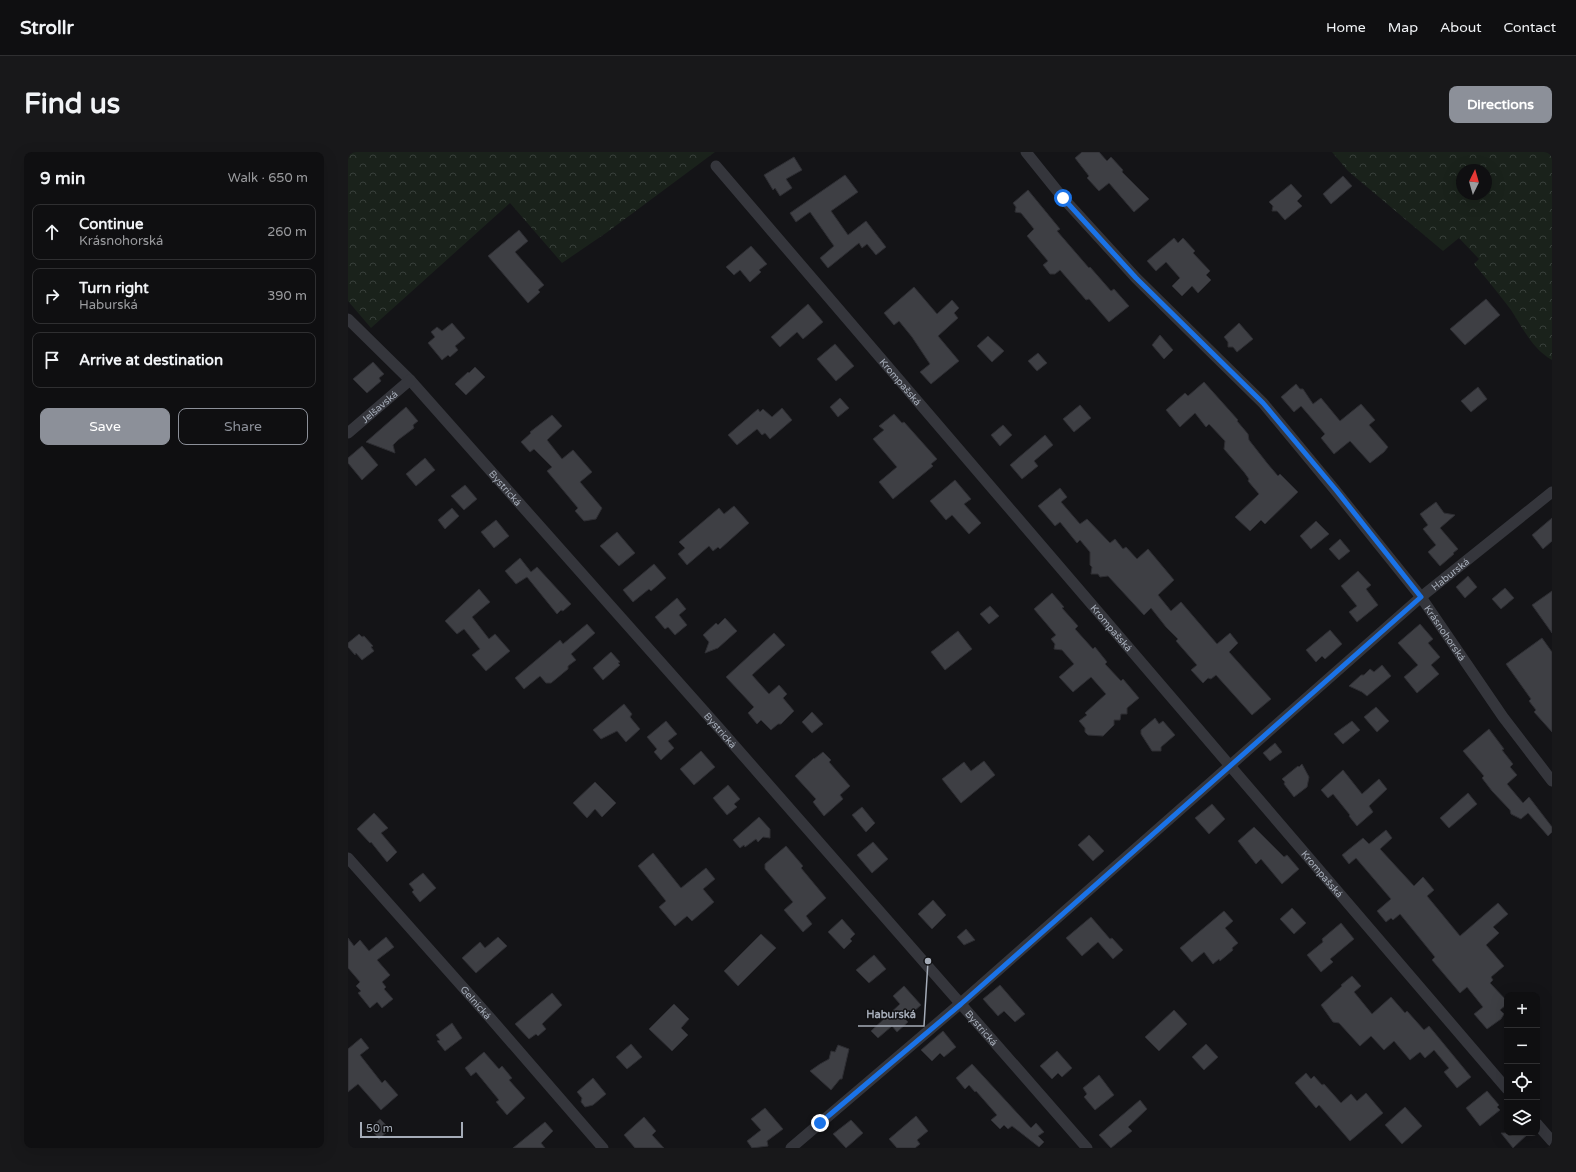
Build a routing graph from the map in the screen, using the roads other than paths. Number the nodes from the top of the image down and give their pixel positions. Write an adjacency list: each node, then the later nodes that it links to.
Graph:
1 (1026, 152): 7 (street, Krásnohorská)
2 (716, 166): 8 (street, Krompašská)
3 (348, 319): 4 (street, Bystrická)
4 (410, 380): 5 (street, Jelšavská); 11 (street, Bystrická)
5 (348, 433)
6 (1552, 492): 7 (street, Haburská)
7 (1421, 597): 8 (street, Haburská); 9 (street, Krásnohorská)
8 (1229, 766): 11 (street, Haburská); 12 (street, Krompašská)
9 (1552, 781)
10 (348, 858): 15 (street, Gelnická)
11 (961, 1004): 16 (street, Haburská); 17 (street, Bystrická)
12 (1504, 1086)
13 (1540, 1127): 14 (street)
14 (1552, 1141)
15 (603, 1148)
16 (791, 1148)
17 (1087, 1148)

